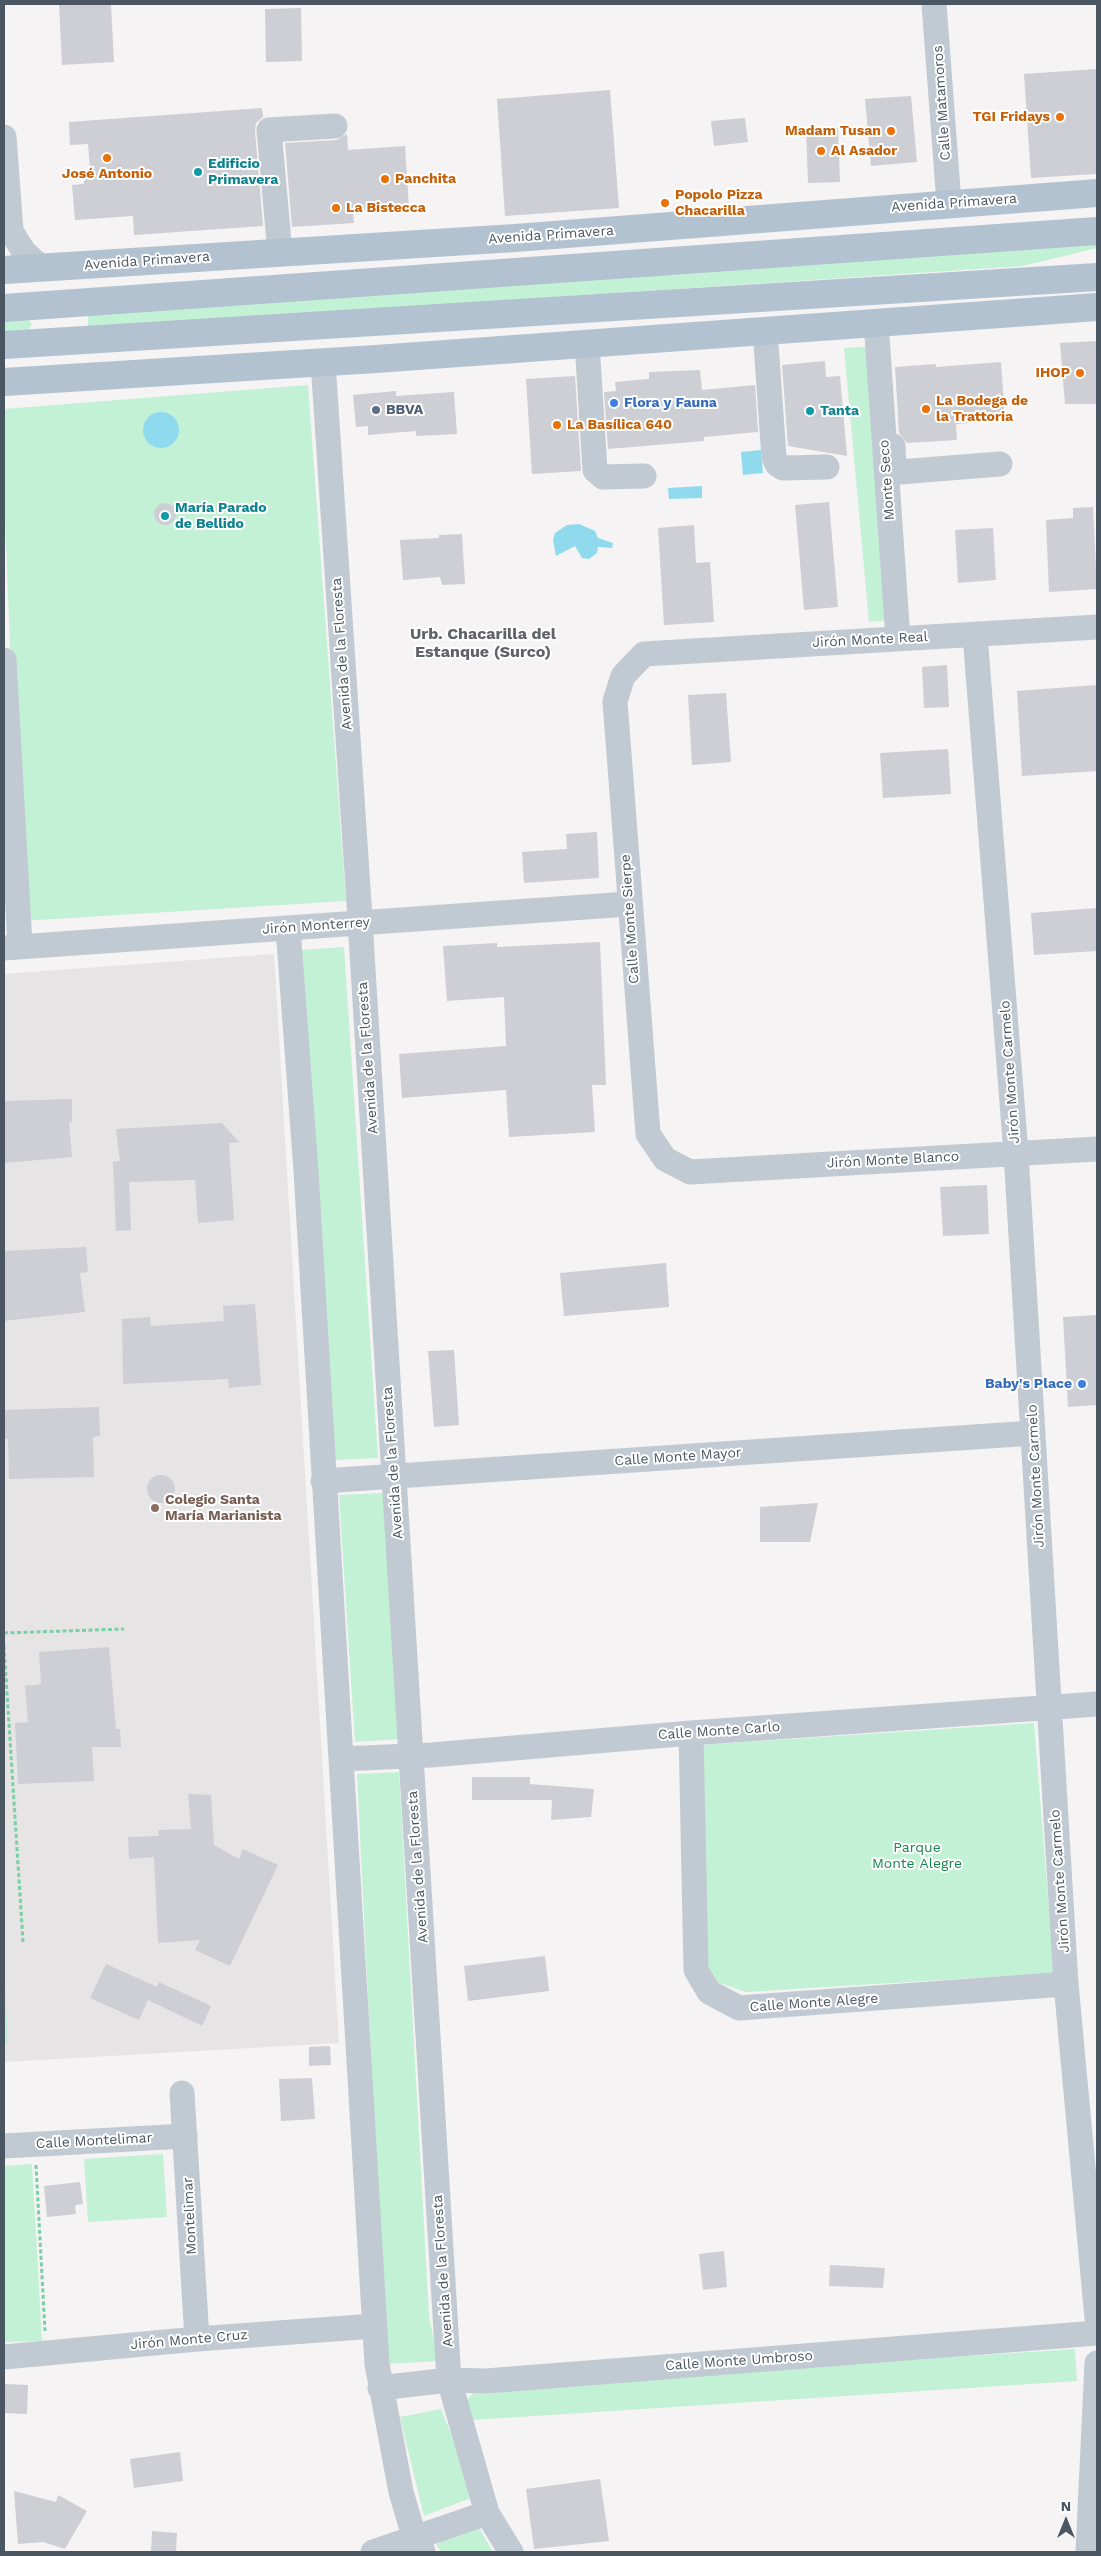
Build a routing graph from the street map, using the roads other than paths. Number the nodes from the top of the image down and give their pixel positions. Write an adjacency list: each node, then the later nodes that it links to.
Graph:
1 (934, 4): 5 (street, Calle Matamoros)
2 (335, 126): 9 (street)
3 (4, 137): 8 (street)
4 (1097, 193): 5 (main road, Avenida Primavera)
5 (950, 203): 7 (main road, Avenida Primavera)
6 (1097, 231): 12 (main road)
7 (542, 236): 9 (main road, Avenida Primavera); 12 (main road)
8 (8, 239): 10 (street)
9 (280, 253): 10 (main road, Avenida Primavera)
10 (42, 268): 11 (main road, Avenida Primavera); 15 (main road)
11 (4, 270)
12 (545, 270): 15 (main road)
13 (1097, 277): 14 (main road)
14 (1022, 282): 18 (main road); 19 (main road)
15 (45, 305): 17 (main road)
16 (1097, 307): 18 (main road)
17 (4, 308)
18 (1023, 312): 20 (main road)
19 (420, 319): 22 (main road); 25 (main road)
20 (881, 321): 21 (main road); 29 (street); 34 (street, Monte Seco)
21 (765, 330): 23 (main road); 30 (street)
22 (56, 342): 24 (main road); 27 (main road)
23 (587, 342): 25 (main road); 31 (street)
24 (4, 345)
25 (423, 355): 26 (main road)
26 (323, 362): 27 (main road); 38 (street, Avenida de la Floresta)
27 (60, 378): 28 (main road)
28 (4, 382)
29 (1000, 464)
30 (827, 467)
31 (644, 476)
32 (1097, 627): 33 (street, Jirón Monte Real)
33 (975, 635): 34 (street, Jirón Monte Real); 42 (street, Jirón Monte Carmelo)
34 (898, 639): 35 (street, Jirón Monte Real)
35 (644, 654): 37 (street, Calle Monte Sierpe)
36 (4, 660): 40 (street)
37 (628, 904): 38 (street, Jirón Monterrey); 43 (street, Calle Monte Sierpe)
38 (359, 923): 39 (street, Jirón Monterrey); 45 (street, Avenida de la Floresta)
39 (288, 928): 40 (street, Jirón Monterrey); 46 (street)
40 (12, 947)
41 (1097, 1149): 42 (street, Jirón Monte Blanco)
42 (1016, 1153): 43 (street, Jirón Monte Blanco); 44 (street, Jirón Monte Carmelo)
43 (690, 1172)
44 (1034, 1433): 45 (street, Calle Monte Mayor); 48 (street, Jirón Monte Carmelo)
45 (394, 1476): 46 (street, Calle Monte Mayor); 50 (street, Avenida de la Floresta)
46 (323, 1481): 51 (street)
47 (1097, 1704): 48 (street, Calle Monte Carlo)
48 (1049, 1706): 49 (street, Calle Monte Carlo); 52 (street, Jirón Monte Carmelo)
49 (691, 1733): 50 (street, Calle Monte Carlo); 52 (street, Calle Monte Alegre)
50 (411, 1755): 51 (street, Calle Monte Carlo); 62 (street, Avenida de la Floresta)
51 (341, 1759): 57 (street)
52 (1066, 1984): 56 (street, Jirón Monte Carmelo)
53 (182, 2094): 54 (street, Montelimar)
54 (185, 2136): 55 (street, Calle Montelimar); 59 (street, Montelimar)
55 (4, 2146)
56 (1097, 2318)
57 (374, 2326): 59 (street, Jirón Monte Cruz); 63 (street)
58 (1097, 2334): 62 (street, Calle Monte Umbroso)
59 (197, 2339): 60 (street, Jirón Monte Cruz)
60 (4, 2357)
61 (1097, 2363): 68 (street)
62 (449, 2380): 63 (street, Calle Monte Umbroso); 64 (street, Avenida de la Floresta)
63 (380, 2388): 65 (street)
64 (487, 2512): 65 (street); 67 (street, Avenida de la Floresta)
65 (419, 2544): 66 (street)
66 (373, 2552)
67 (511, 2552)
68 (1088, 2552)

